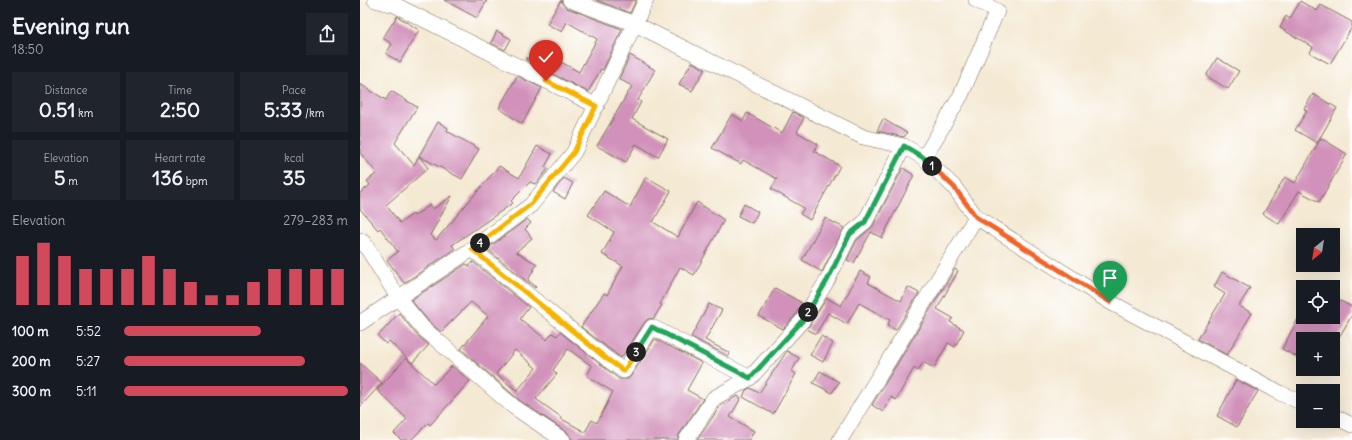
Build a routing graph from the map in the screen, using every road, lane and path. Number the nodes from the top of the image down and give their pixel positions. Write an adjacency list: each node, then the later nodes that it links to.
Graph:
1 (375, 0): 6 (street)
2 (570, 0): 5 (street)
3 (646, 0): 5 (street)
4 (976, 0): 8 (street)
5 (634, 24): 6 (street); 7 (street)
6 (596, 106): 11 (street)
7 (904, 146): 8 (street); 14 (street)
8 (924, 158): 9 (street)
9 (976, 217): 15 (street); 20 (street)
10 (360, 240): 12 (street)
11 (472, 249): 12 (street); 14 (street)
12 (399, 299): 13 (street); 18 (street)
13 (360, 323)
14 (750, 378): 19 (street)
15 (1296, 400)
16 (1340, 419): 17 (street)
17 (1352, 425)
18 (564, 440)
19 (686, 440)
20 (840, 440)

